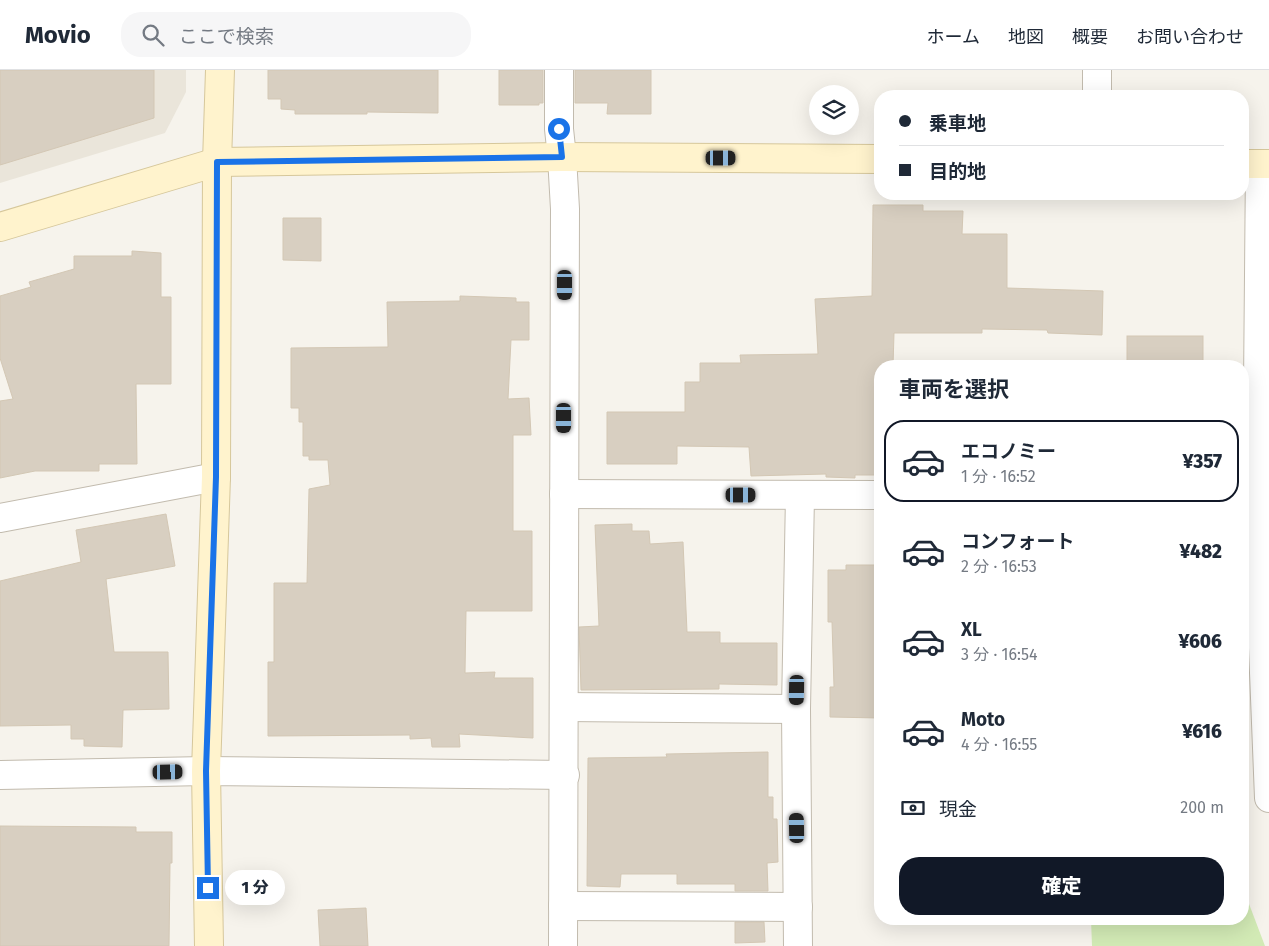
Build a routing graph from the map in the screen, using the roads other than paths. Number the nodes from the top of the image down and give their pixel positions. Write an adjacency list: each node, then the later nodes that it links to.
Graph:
1 (220, 70): 7 (street)
2 (559, 70): 5 (street)
3 (1097, 70): 4 (street)
4 (1097, 90)
5 (562, 157): 6 (street); 7 (street); 11 (street)
6 (874, 159)
7 (217, 162): 9 (street); 10 (street)
8 (1257, 164): 14 (street)
9 (0, 226)
10 (216, 477): 15 (street); 18 (street)
11 (564, 494): 12 (street); 16 (street)
12 (800, 495): 13 (street); 17 (street)
13 (874, 495)
14 (1256, 497): 21 (street)
15 (0, 518)
16 (564, 707): 17 (street); 20 (street)
17 (796, 710): 23 (street)
18 (206, 771): 19 (street); 20 (street); 24 (street)
19 (0, 775)
20 (565, 775): 22 (street)
21 (1269, 798)
22 (563, 906): 23 (street); 25 (street)
23 (798, 907): 26 (street)
24 (210, 946)
25 (563, 946)
26 (798, 946)

